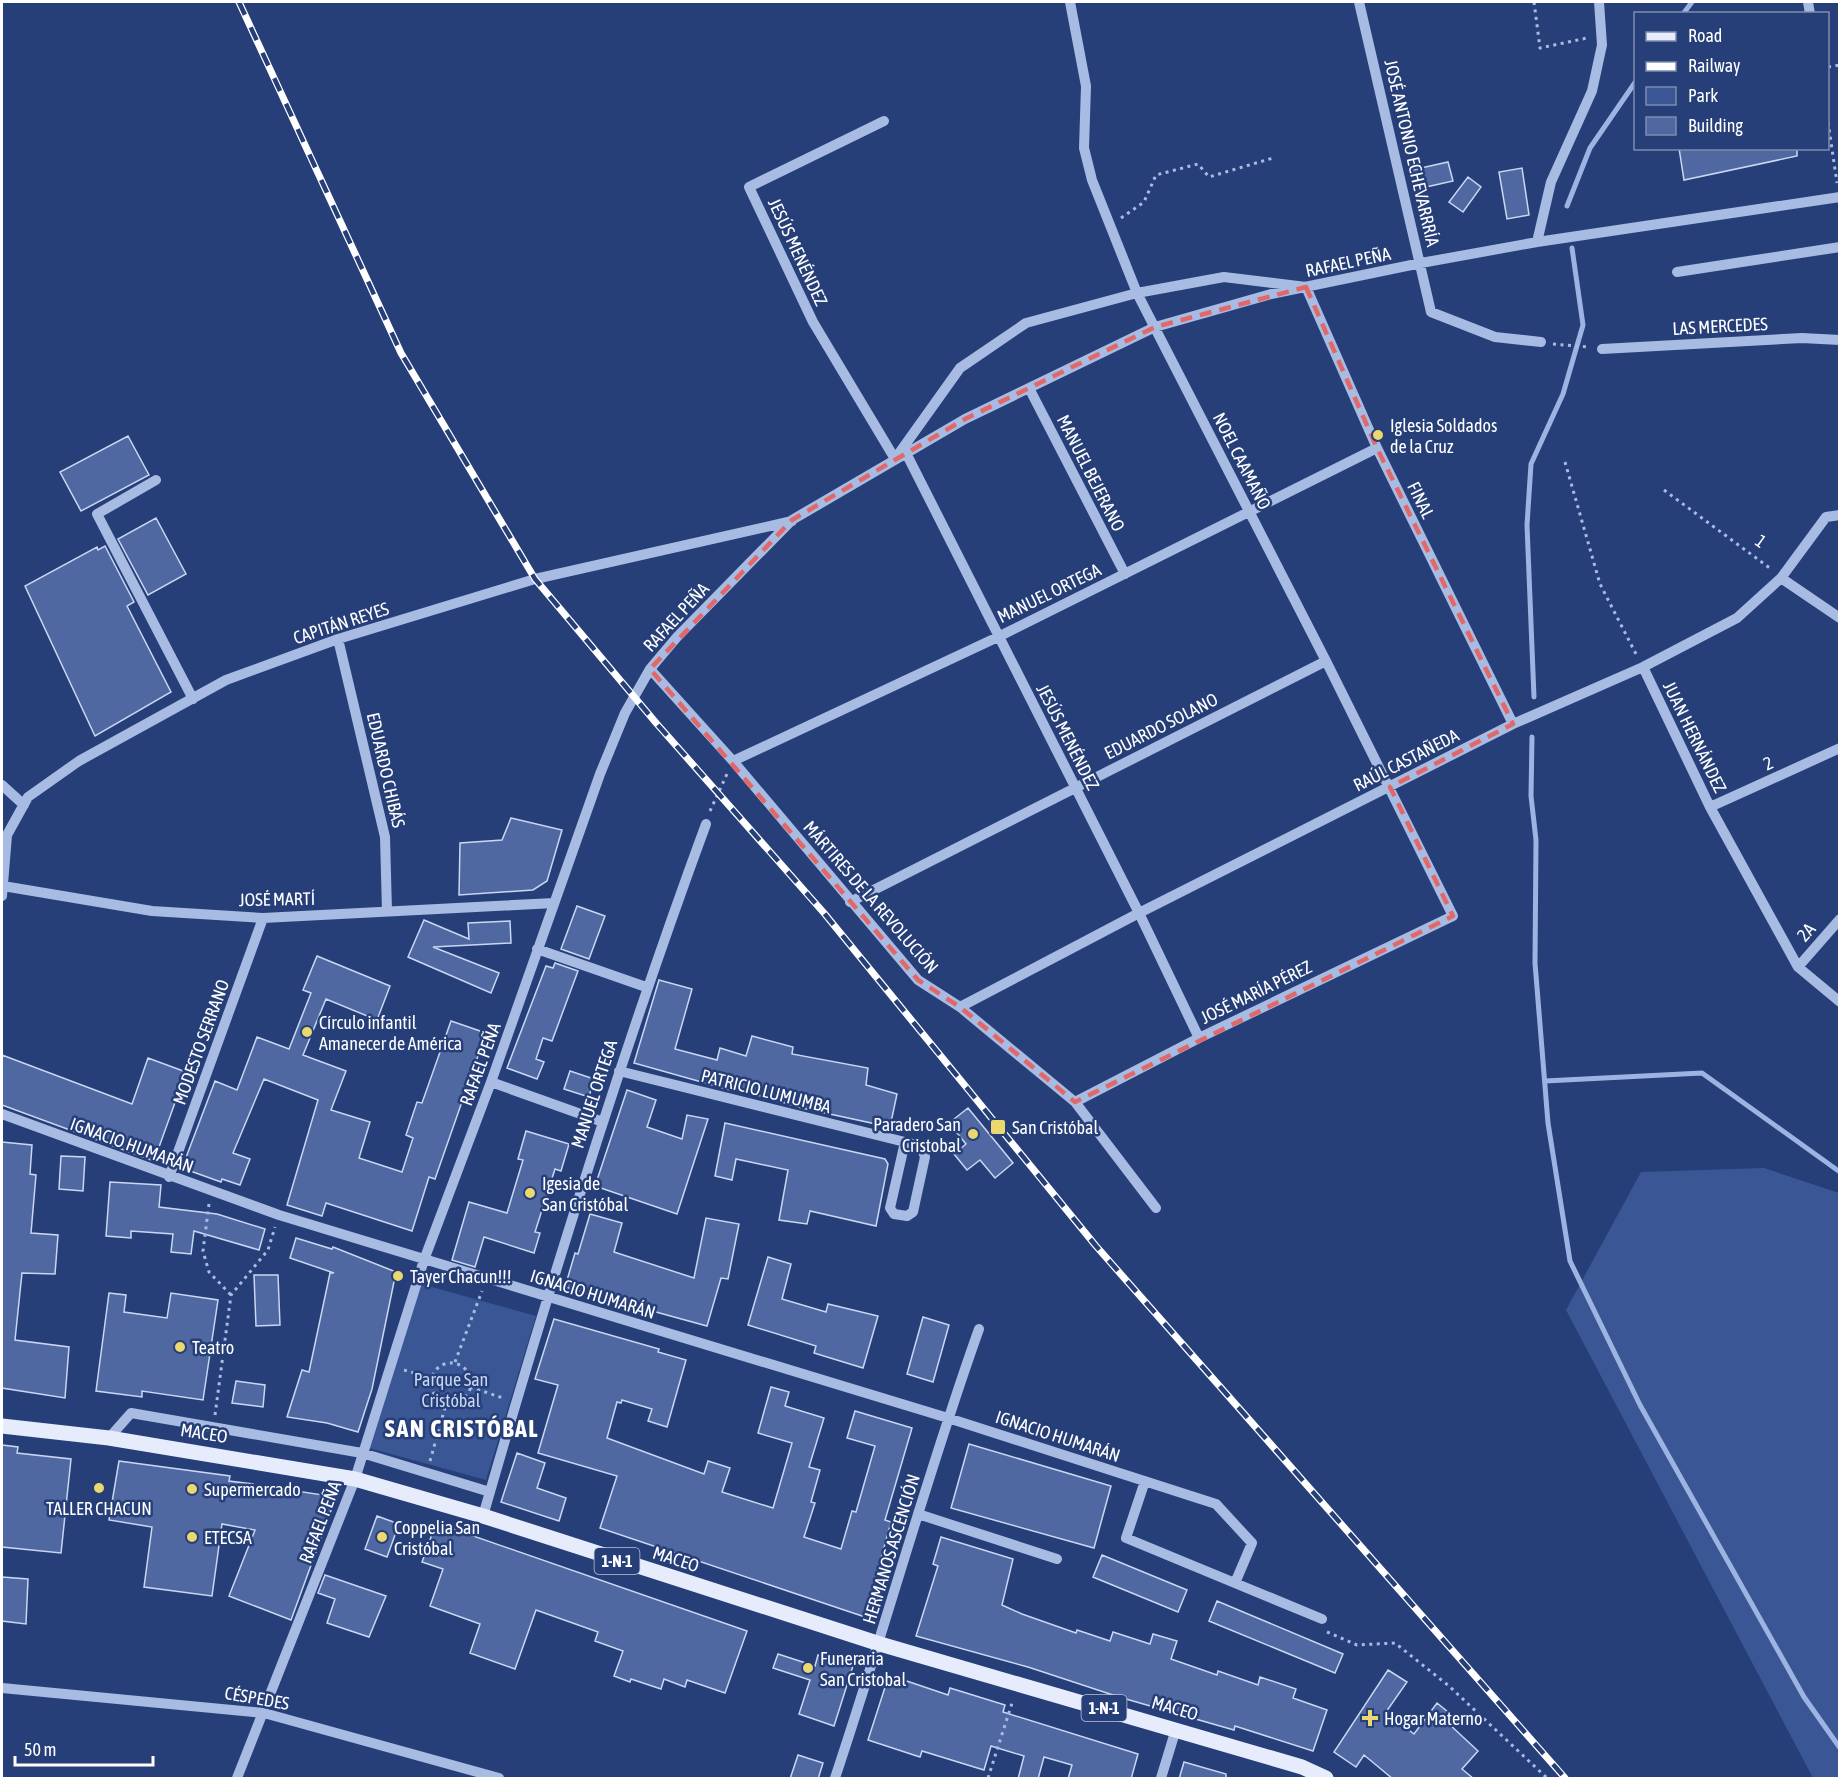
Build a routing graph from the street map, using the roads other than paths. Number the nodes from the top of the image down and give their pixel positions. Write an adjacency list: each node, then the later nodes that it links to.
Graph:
1 (1070, 2): 11 (street, NOEL CAAMAÑO)
2 (1359, 2): 8 (street, JOSÉ ANTONIO ECHEVARRRÍA)
3 (1599, 2): 6 (street)
4 (884, 121): 19 (street, JESÚS MENÉNDEZ)
5 (1839, 197): 6 (street, RAFAEL PEÑA)
6 (1537, 242): 8 (street, RAFAEL PEÑA)
7 (1839, 247): 9 (street)
8 (1421, 263): 10 (street, RAFAEL PEÑA); 14 (street, JOSÉ ANTONIO ECHEVARRRÍA)
9 (1677, 272)
10 (1306, 287): 11 (street, RAFAEL PEÑA); 12 (street, RAFAEL PEÑA); 17 (street, FINAL)
11 (1137, 293): 12 (street, NOEL CAAMAÑO); 19 (street, RAFAEL PEÑA)
12 (1155, 327): 16 (street, RAFAEL PEÑA); 21 (street, NOEL CAAMAÑO)
13 (1839, 340): 15 (street, LAS MERCEDES)
14 (1541, 342)
15 (1602, 349)
16 (1029, 388): 18 (street, RAFAEL PEÑA); 24 (street, MANUEL BEJERANO)
17 (1377, 448): 21 (street, MANUEL ORTEGA); 33 (street, FINAL)
18 (906, 453): 19 (street, RAFAEL PEÑA); 27 (street, JESÚS MENÉNDEZ)
19 (895, 459): 23 (street, RAFAEL PEÑA)
20 (156, 480): 32 (street)
21 (1250, 511): 24 (street, MANUEL ORTEGA); 29 (street, NOEL CAAMAÑO)
22 (1839, 515): 25 (street, RAÚL CASTAÑEDA)
23 (792, 520): 28 (street, CAPITÁN REYES); 31 (street, RAFAEL PEÑA)
24 (1125, 574): 27 (street, MANUEL ORTEGA)
25 (1781, 578): 26 (street); 30 (street, RAÚL CASTAÑEDA)
26 (1839, 618)
27 (998, 637): 35 (street, MANUEL ORTEGA); 38 (street, JESÚS MENÉNDEZ)
28 (338, 639): 32 (street, CAPITÁN REYES); 45 (street, EDUARDO CHIBÁS)
29 (1326, 661): 37 (street, NOEL CAAMAÑO); 38 (street, EDUARDO SOLANO)
30 (1643, 667): 33 (street, RAÚL CASTAÑEDA); 40 (street, JUAN HERNÁNDEZ)
31 (650, 669): 35 (street, MÁRTIRES DE LA REVOLUCIÓN); 44 (street, RAFAEL PEÑA)
32 (193, 699): 39 (street, CAPITÁN REYES)
33 (1513, 724): 37 (street, RAÚL CASTAÑEDA)
34 (1839, 748): 40 (street, 2)
35 (733, 761): 43 (street, MÁRTIRES DE LA REVOLUCIÓN)
36 (2, 785): 39 (street)
37 (1390, 787): 46 (street, RAÚL CASTAÑEDA); 47 (street, NOEL CAAMAÑO)
38 (1074, 788): 43 (street, EDUARDO SOLANO); 46 (street, JESÚS MENÉNDEZ)
39 (24, 805): 42 (street, CAPITÁN REYES)
40 (1710, 807): 51 (street, JUAN HERNÁNDEZ)
41 (706, 824): 52 (street, MANUEL ORTEGA)
42 (2, 891): 48 (street, JOSÉ MARTÍ)
43 (850, 902): 54 (street, MÁRTIRES DE LA REVOLUCIÓN)
44 (554, 903): 45 (street, JOSÉ MARTÍ); 50 (street, RAFAEL PEÑA)
45 (387, 911): 48 (street, JOSÉ MARTÍ)
46 (1139, 913): 54 (street, RAÚL CASTAÑEDA); 55 (street, JESÚS MENÉNDEZ)
47 (1453, 916): 55 (street, JOSÉ MARÍA PÉREZ)
48 (264, 918): 62 (street, MODESTO SERRANO)
49 (1839, 919): 51 (street, 2A)
50 (537, 949): 52 (street); 57 (street, RAFAEL PEÑA)
51 (1797, 967): 53 (street, JUAN HERNÁNDEZ)
52 (646, 987): 56 (street, MANUEL ORTEGA)
53 (1839, 1002)
54 (960, 1007): 58 (street, MÁRTIRES DE LA REVOLUCIÓN)
55 (1199, 1038): 58 (street, JOSÉ MARÍA PÉREZ)
56 (619, 1071): 60 (street, MANUEL ORTEGA); 61 (street, PATRICIO LUMUMBA)
57 (492, 1082): 60 (street); 64 (street, RAFAEL PEÑA)
58 (1075, 1102): 63 (street, MÁRTIRES DE LA REVOLUCIÓN)
59 (2, 1114): 62 (street, IGNACIO HUMARÁN)
60 (603, 1122): 65 (street, MANUEL ORTEGA)
61 (904, 1142): 61 (street, PATRICIO LUMUMBA)
62 (169, 1177): 64 (street, IGNACIO HUMARÁN)
63 (1156, 1208)
64 (424, 1260): 65 (street, IGNACIO HUMARÁN); 70 (street, RAFAEL PEÑA)
65 (546, 1298): 67 (street, IGNACIO HUMARÁN); 73 (street, MANUEL ORTEGA)
66 (979, 1329): 67 (street, HERMANOS ASCENCIÓN)
67 (948, 1418): 72 (street, IGNACIO HUMARÁN); 74 (street, HERMANOS ASCENCIÓN)
68 (2, 1426): 69 (main road, MACEO / 1-N-1)
69 (109, 1438): 70 (street); 71 (main road, MACEO / 1-N-1)
70 (362, 1453): 71 (street, RAFAEL PEÑA); 73 (street)
71 (355, 1479): 75 (main road, MACEO / 1-N-1); 81 (street, RAFAEL PEÑA)
72 (1145, 1481): 77 (street, IGNACIO HUMARÁN); 77 (street)
73 (490, 1492): 75 (street, MANUEL ORTEGA)
74 (918, 1514): 76 (street); 79 (street, HERMANOS ASCENCIÓN)
75 (483, 1516): 79 (main road, MACEO / 1-N-1)
76 (1057, 1559)
77 (1234, 1583): 78 (street)
78 (1322, 1619)
79 (880, 1644): 82 (main road, MACEO / 1-N-1); 85 (street, HERMANOS ASCENCIÓN)
80 (2, 1688): 81 (street, CÉSPEDES)
81 (264, 1713): 83 (street, RAFAEL PEÑA); 84 (street, CÉSPEDES)
82 (1176, 1729): 86 (street); 87 (main road, MACEO / 1-N-1)
83 (237, 1779)
84 (499, 1779)
85 (836, 1779)
86 (1161, 1779)
87 (1326, 1779)

